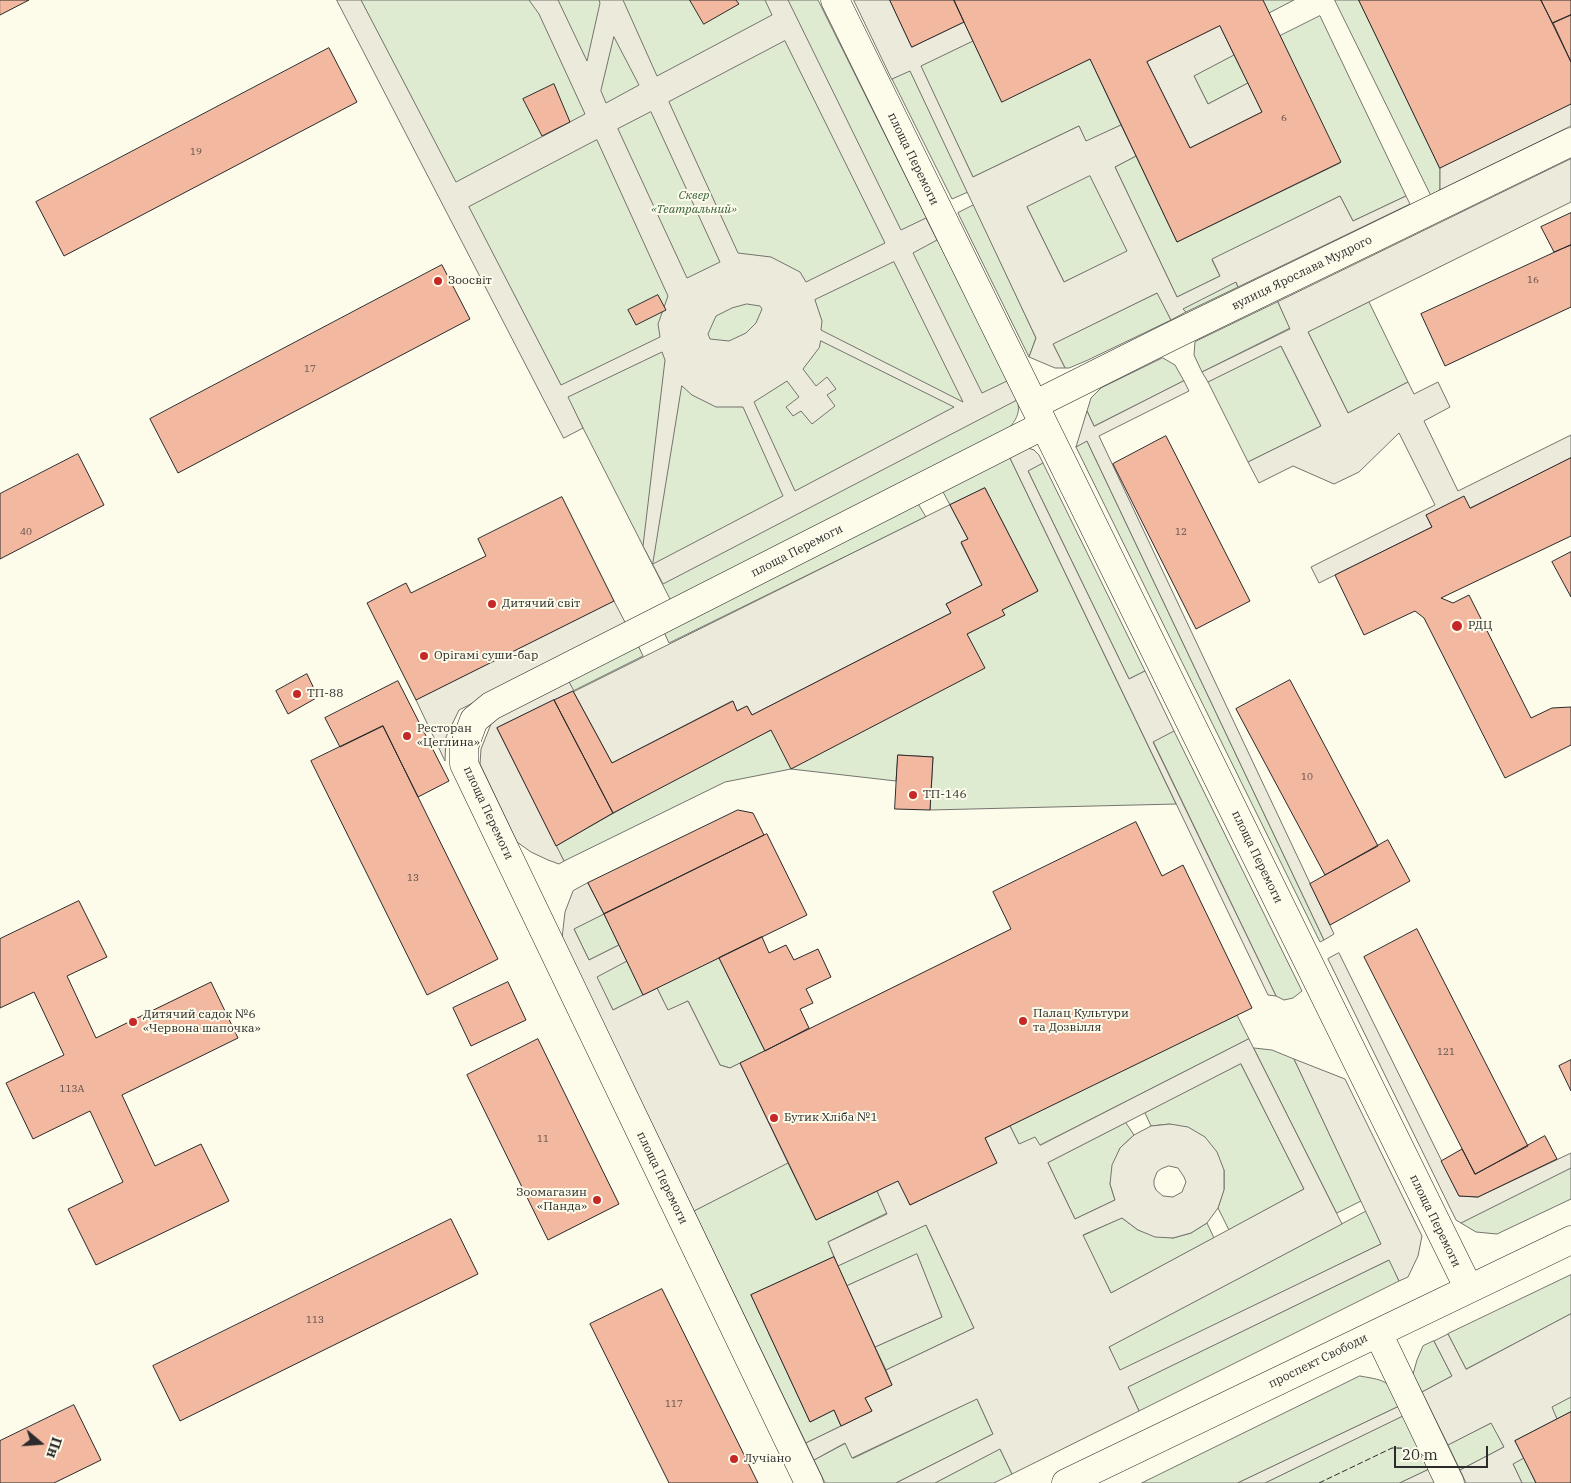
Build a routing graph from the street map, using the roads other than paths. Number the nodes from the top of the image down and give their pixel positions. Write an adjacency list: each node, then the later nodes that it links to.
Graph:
1 (835, 0): 3 (street, площа Перемоги)
2 (1571, 142): 3 (street, вулиця Ярослава Мудрого)
3 (1039, 415): 5 (street, площа Перемоги); 7 (street, площа Перемоги)
4 (1571, 1240): 5 (street, проспект Свободи)
5 (1468, 1289): 6 (street, проспект Свободи)
6 (1378, 1332): 8 (street, проспект Свободи); 9 (street)
7 (809, 1483)
8 (1066, 1483)
9 (1450, 1483)

